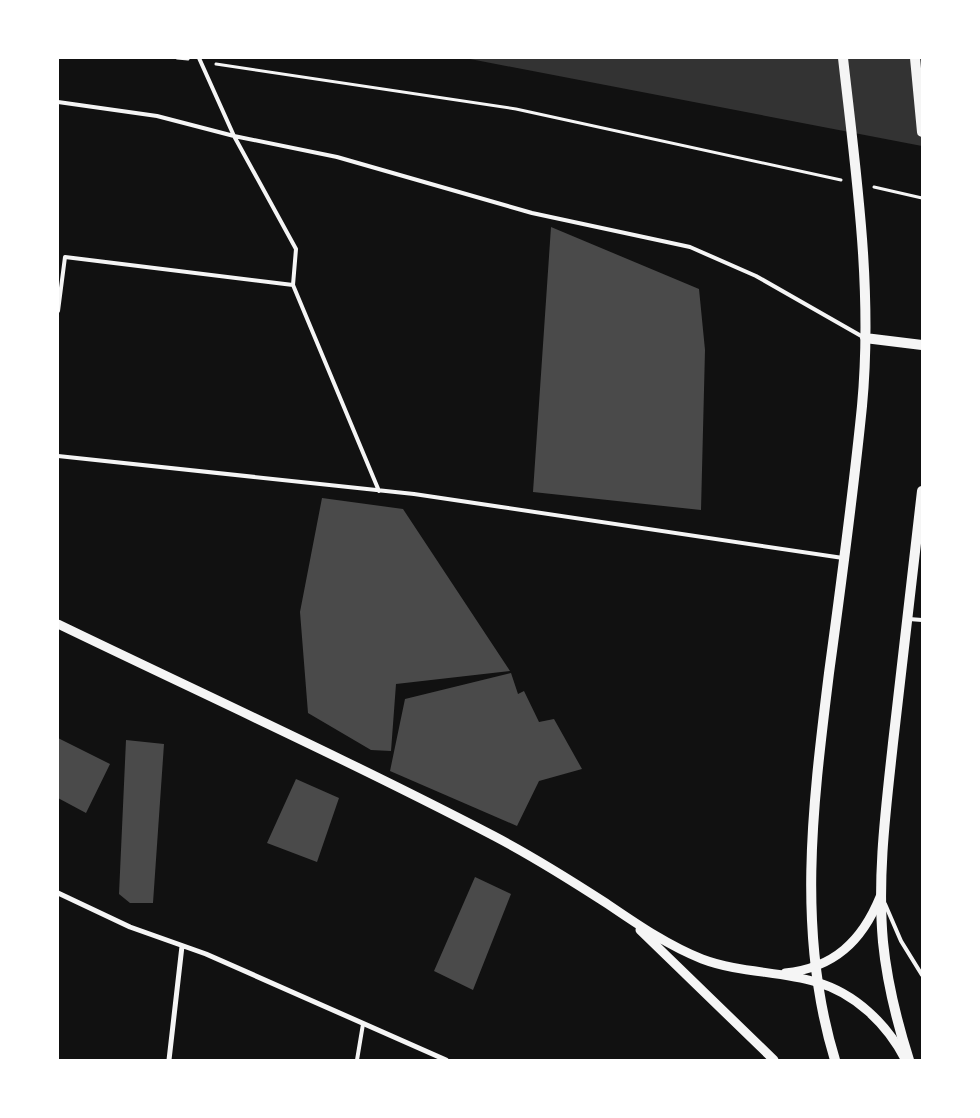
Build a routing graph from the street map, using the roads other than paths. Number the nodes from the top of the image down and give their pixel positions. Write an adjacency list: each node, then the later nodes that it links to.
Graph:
1 (844, 58): 9 (main road)
2 (915, 58): 5 (main road)
3 (198, 59): 6 (lane)
4 (58, 102): 6 (lane)
5 (922, 132)
6 (234, 136): 7 (lane); 9 (lane)
7 (293, 285): 8 (lane); 12 (lane)
8 (58, 311)
9 (866, 338): 10 (main road); 14 (main road)
10 (922, 345)
11 (58, 456): 12 (lane)
12 (379, 491): 14 (lane)
13 (922, 491): 15 (main road)
14 (844, 558): 22 (main road)
15 (907, 619): 16 (lane); 19 (main road)
16 (922, 620)
17 (58, 624): 20 (street)
18 (58, 893): 21 (street)
19 (882, 893): 22 (street); 23 (lane); 32 (main road)
20 (628, 918): 24 (street); 30 (street)
21 (182, 946): 26 (street); 27 (street)
22 (814, 966): 24 (street); 25 (main road)
23 (922, 974)
24 (772, 975): 25 (street)
25 (817, 982): 31 (main road); 32 (street)
26 (363, 1024): 28 (lane); 29 (street)
27 (169, 1060)
28 (357, 1060)
29 (446, 1060)
30 (774, 1060)
31 (835, 1060)
32 (908, 1060)

